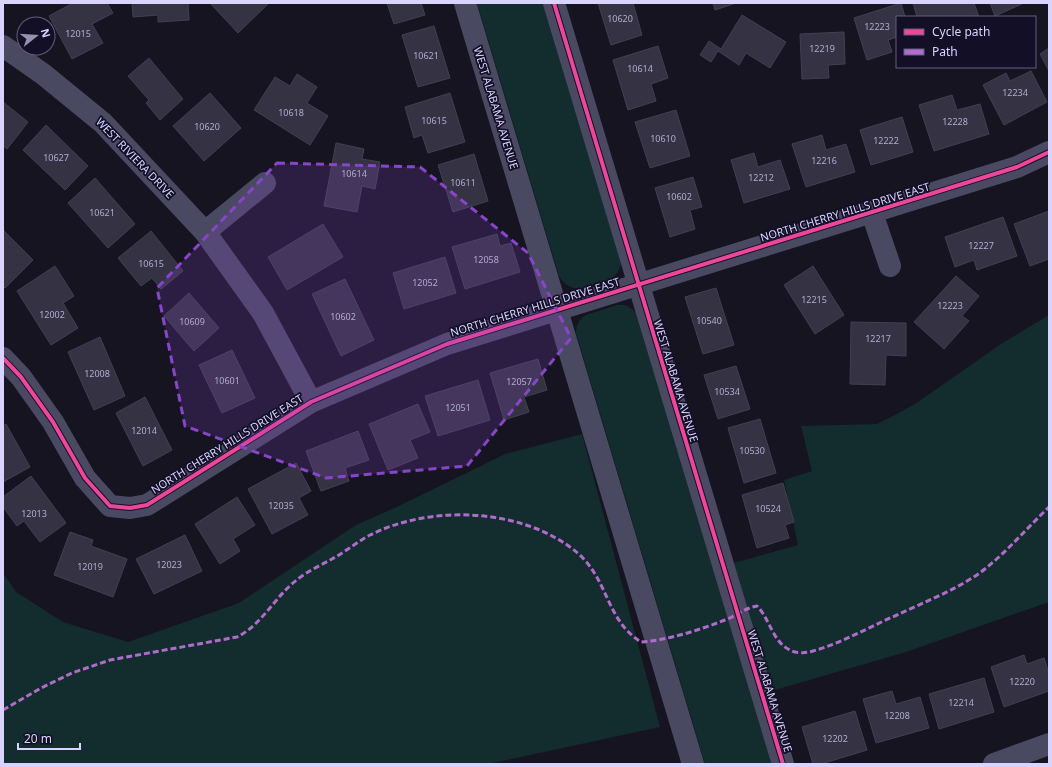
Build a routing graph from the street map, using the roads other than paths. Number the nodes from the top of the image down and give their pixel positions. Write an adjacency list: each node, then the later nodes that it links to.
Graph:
1 (465, 3): 10 (street, WEST ALABAMA AVENUE)
2 (554, 3): 9 (street, WEST ALABAMA AVENUE)
3 (3, 46): 7 (street, WEST RIVIERA DRIVE)
4 (1049, 152): 6 (street, NORTH CHERRY HILLS DRIVE EAST)
5 (265, 183): 7 (street)
6 (872, 213): 8 (street, NORTH CHERRY HILLS DRIVE EAST); 9 (street, NORTH CHERRY HILLS DRIVE EAST)
7 (205, 232): 12 (street, WEST RIVIERA DRIVE)
8 (890, 266)
9 (638, 285): 10 (street, NORTH CHERRY HILLS DRIVE EAST); 15 (street, WEST ALABAMA AVENUE)
10 (557, 310): 12 (street, NORTH CHERRY HILLS DRIVE EAST); 14 (street, WEST ALABAMA AVENUE)
11 (3, 358): 12 (street, NORTH CHERRY HILLS DRIVE EAST)
12 (311, 402)
13 (1049, 744): 16 (street)
14 (693, 764)
15 (783, 764)
16 (994, 764)

